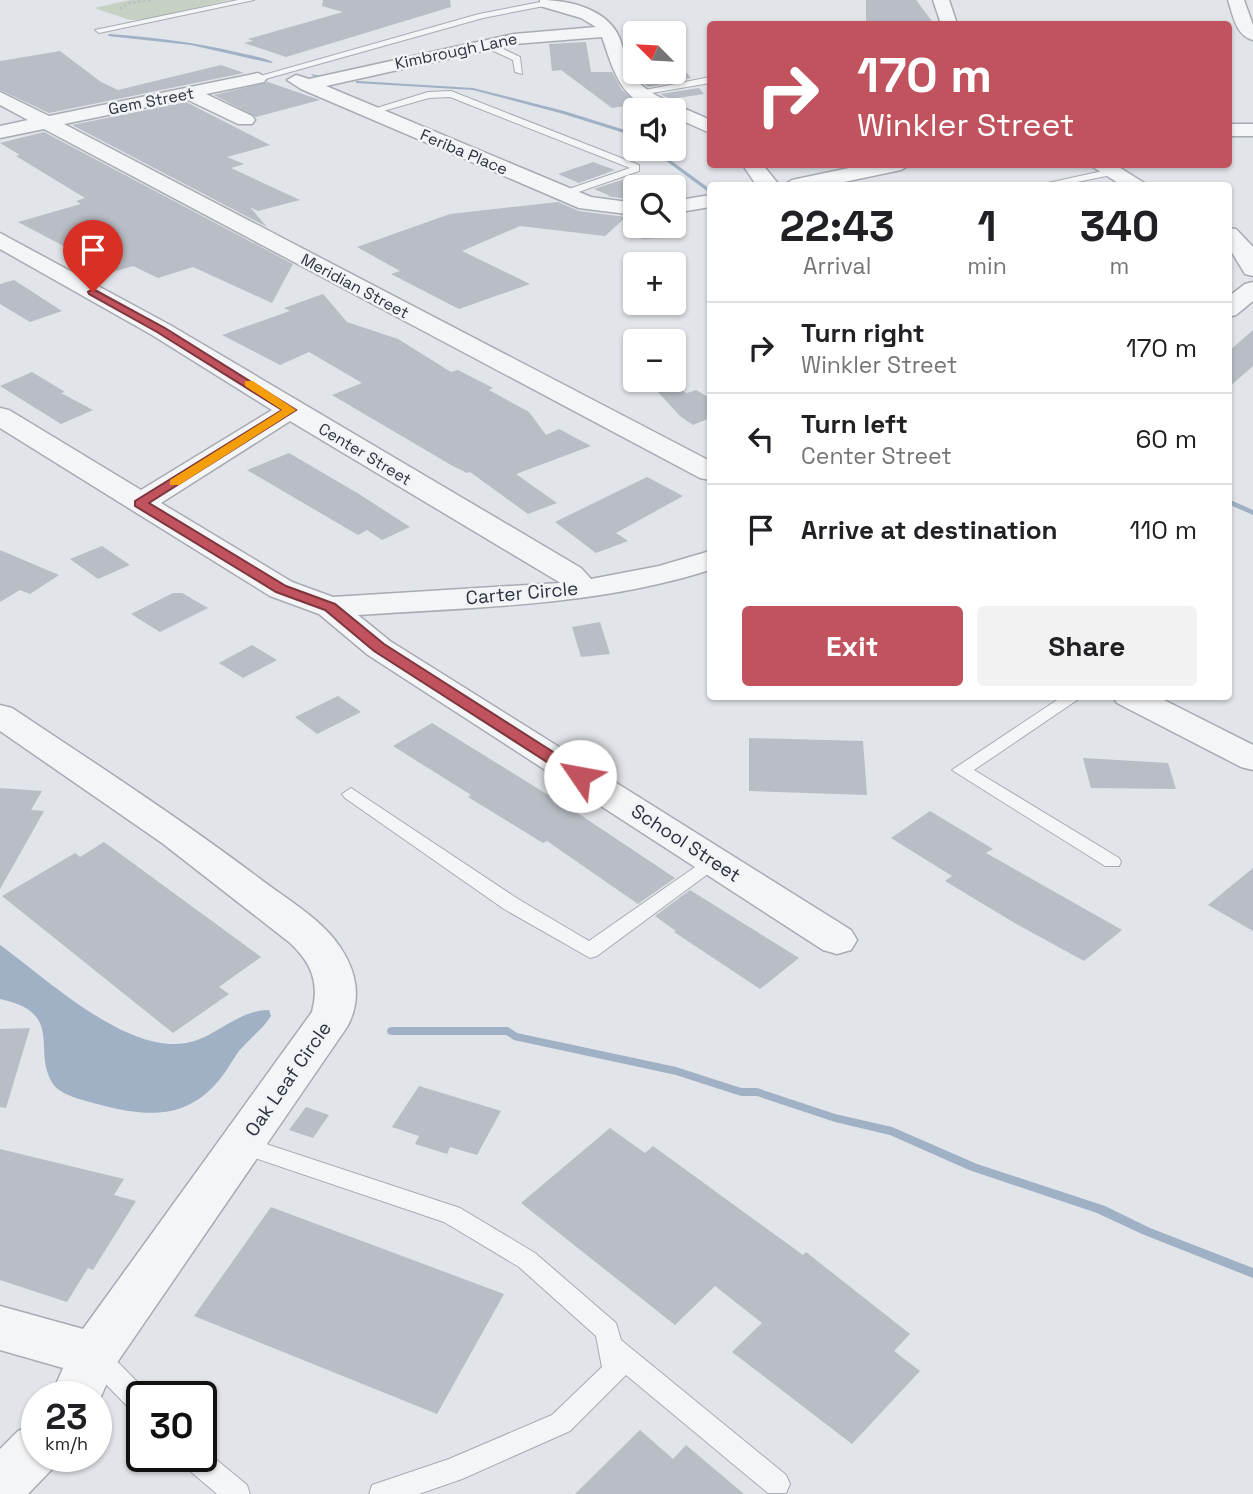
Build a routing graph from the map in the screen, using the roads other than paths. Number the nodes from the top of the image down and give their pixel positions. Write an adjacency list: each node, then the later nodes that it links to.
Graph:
1 (250, 0): 8 (lane)
2 (277, 0): 3 (lane)
3 (291, 0)
4 (941, 0): 7 (street)
5 (1236, 0): 10 (street)
6 (547, 1): 9 (street); 13 (lane)
7 (948, 21)
8 (99, 30)
9 (608, 31): 11 (street, Kimbrough Lane); 16 (street)
10 (1253, 35)
11 (488, 45): 12 (lane); 15 (street, Kimbrough Lane)
12 (519, 72)
13 (258, 78): 17 (street, Gem Street)
14 (707, 81): 16 (lane)
15 (302, 83): 19 (street, Feriba Place)
16 (640, 92): 21 (street)
17 (190, 93): 22 (street); 23 (street, Gem Street)
18 (0, 98): 23 (street, Meridian Street)
19 (369, 112): 35 (street, Feriba Place); 35 (lane)
20 (707, 114): 21 (street)
21 (691, 117): 24 (street)
22 (245, 120)
23 (43, 122): 27 (street, Gem Street); 46 (street, Meridian Street)
24 (707, 125)
25 (1232, 130): 26 (street)
26 (1253, 130)
27 (0, 132)
28 (754, 168): 31 (street)
29 (881, 168): 32 (street)
30 (1105, 168): 33 (lane); 34 (street)
31 (765, 182)
32 (812, 182)
33 (1054, 182)
34 (1131, 182)
35 (564, 194): 38 (street, Feriba Place)
36 (707, 202): 37 (street)
37 (686, 205)
38 (623, 208)
39 (1232, 237): 41 (street)
40 (0, 240): 44 (street, Center Street)
41 (1253, 269)
42 (1253, 289): 43 (street)
43 (1232, 307)
44 (290, 410): 47 (street); 49 (street, Center Street)
45 (0, 416): 47 (street, School Street)
46 (707, 470)
47 (140, 503): 50 (street, School Street)
48 (707, 561): 49 (street, Carter Circle)
49 (583, 588): 50 (street, Carter Circle)
50 (330, 607): 56 (street, School Street)
51 (1069, 700): 57 (lane)
52 (1137, 700): 54 (street)
53 (0, 715): 59 (street, Oak Leaf Circle)
54 (1253, 759)
55 (351, 793): 56 (lane)
56 (715, 862): 58 (street, School Street)
57 (1112, 862)
58 (837, 940)
59 (242, 1145): 61 (lane); 62 (street, Oak Leaf Circle)
60 (0, 1328): 62 (street)
61 (611, 1348): 66 (lane); 69 (lane)
62 (85, 1375): 63 (lane)
63 (126, 1397)
64 (21, 1464): 67 (street)
65 (210, 1472): 68 (lane)
66 (777, 1484)
67 (0, 1486)
68 (237, 1494)
69 (382, 1494)

